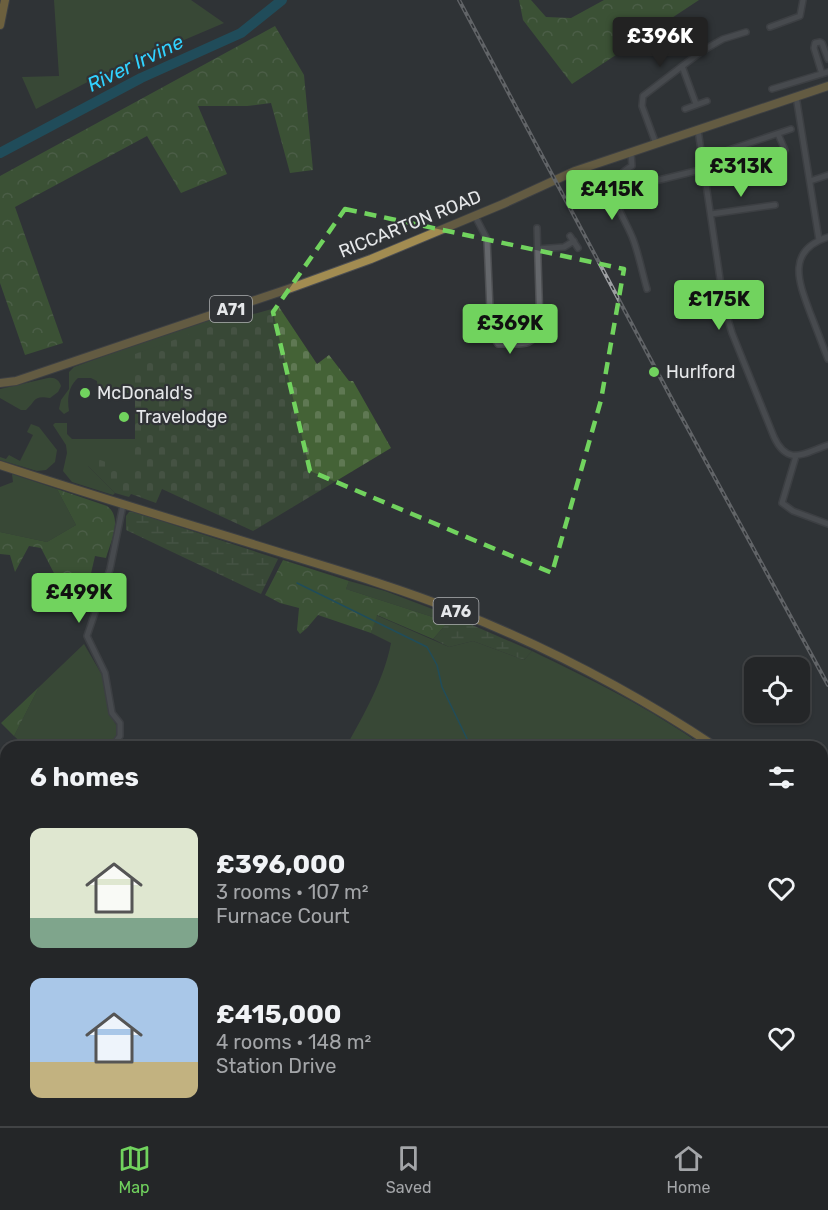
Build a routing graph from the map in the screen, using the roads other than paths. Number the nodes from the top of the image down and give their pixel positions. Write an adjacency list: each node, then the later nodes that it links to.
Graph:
1 (5, 0): 3 (highway)
2 (802, 0): 4 (street)
3 (0, 25)
4 (770, 27)
5 (746, 32): 7 (street)
6 (828, 60): 8 (street)
7 (682, 66): 13 (street); 18 (street)
8 (825, 73): 10 (street)
9 (828, 86): 11 (main road, RICCARTON ROAD / A71)
10 (772, 90)
11 (796, 96): 16 (main road, RICCARTON ROAD / A71); 25 (street)
12 (707, 101): 13 (street)
13 (696, 104): 14 (street)
14 (685, 109)
15 (791, 129): 17 (street)
16 (698, 130): 18 (main road, RICCARTON ROAD / A71); 21 (street)
17 (778, 134): 19 (street); 21 (street)
18 (656, 144): 20 (main road, RICCARTON ROAD / A71)
19 (784, 150)
20 (631, 153): 28 (main road, RICCARTON ROAD / A71); 34 (street)
21 (702, 159): 22 (street)
22 (704, 170): 24 (street); 27 (street)
23 (828, 175): 25 (street)
24 (659, 180)
25 (810, 181): 31 (street)
26 (775, 205): 27 (street)
27 (711, 214): 38 (street)
28 (475, 216): 33 (street); 36 (main road, RICCARTON ROAD / A71)
29 (537, 228): 33 (street)
30 (828, 237): 31 (street)
31 (819, 240): 35 (street)
32 (578, 248): 33 (street)
33 (538, 249)
34 (647, 289)
35 (828, 359)
36 (0, 384)
37 (828, 445): 38 (street)
38 (796, 456): 41 (street)
39 (0, 465): 40 (highway, A76)
40 (123, 505): 42 (street); 43 (highway, A76)
41 (828, 524)
42 (116, 741)
43 (706, 741)

